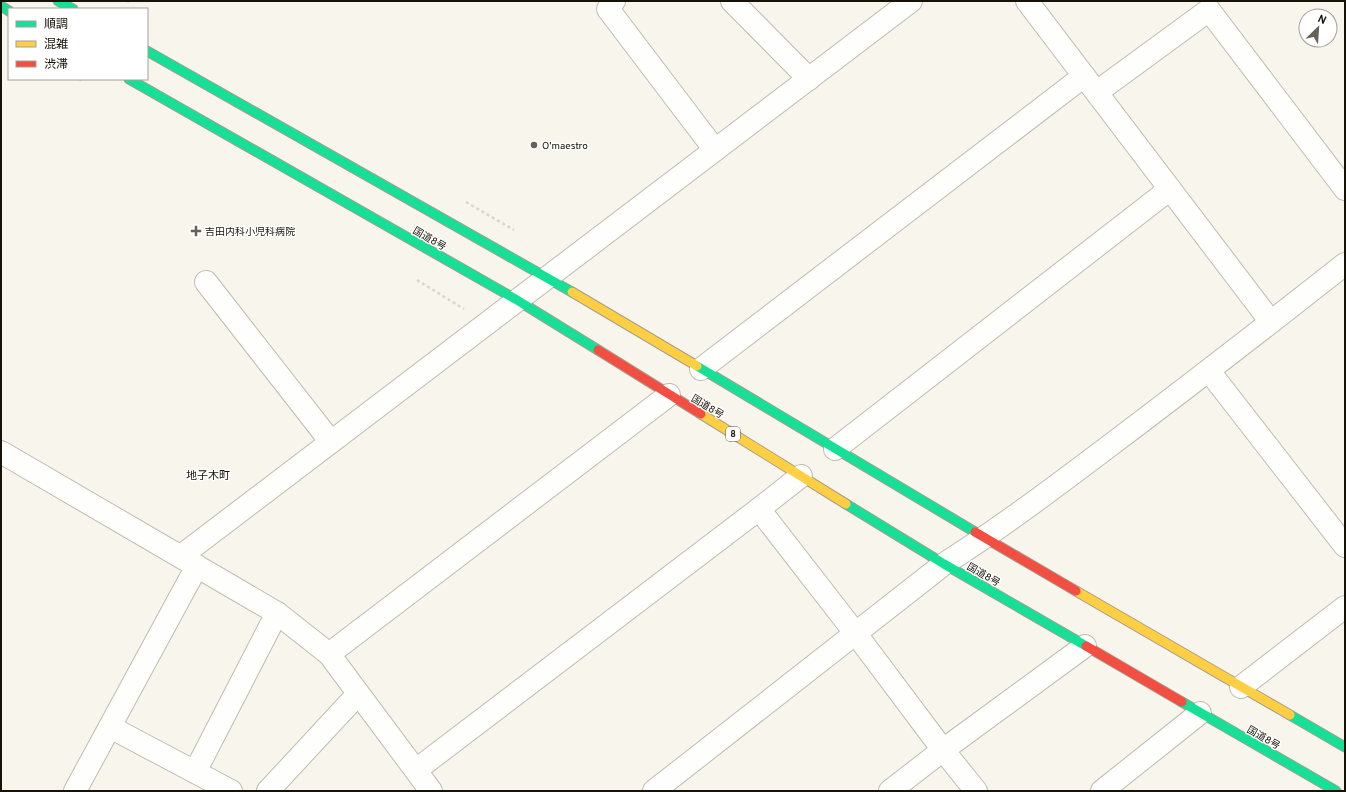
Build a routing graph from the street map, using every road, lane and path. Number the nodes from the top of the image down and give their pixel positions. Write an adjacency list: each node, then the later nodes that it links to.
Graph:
1 (58, 1): 6 (highway)
2 (614, 1): 13 (street)
3 (732, 1): 8 (street)
4 (911, 1): 8 (street)
5 (1028, 1): 12 (street)
6 (71, 8)
7 (148, 52): 19 (highway)
8 (809, 79): 13 (street)
9 (81, 80): 11 (path)
10 (131, 80): 22 (highway, 国道8号 / 8)
11 (84, 82)
12 (1091, 84): 14 (street); 15 (street); 25 (street)
13 (716, 150): 19 (street)
14 (1170, 189): 24 (street); 29 (street)
15 (1345, 189)
16 (466, 202): 17 (path)
17 (514, 230)
18 (1345, 264): 24 (street)
19 (549, 278): 22 (street); 25 (highway)
20 (417, 280): 23 (path)
21 (206, 282): 28 (street)
22 (517, 300): 27 (highway, 国道8号 / 8); 28 (street)
23 (464, 308)
24 (1271, 322): 26 (street)
25 (701, 369): 29 (highway)
26 (1210, 371): 33 (street); 34 (street)
27 (669, 394): 31 (highway, 国道8号 / 8); 41 (street)
28 (331, 442): 35 (street)
29 (834, 449): 33 (highway)
30 (1, 452): 35 (street)
31 (802, 476): 32 (street); 36 (highway, 国道8号 / 8)
32 (759, 509): 39 (street); 48 (street)
33 (985, 538): 36 (street); 42 (highway)
34 (1345, 546)
35 (189, 561): 38 (street); 45 (street)
36 (944, 564): 39 (street); 40 (highway, 国道8号 / 8)
37 (1345, 607): 42 (street)
38 (277, 613): 41 (street); 49 (street)
39 (856, 634): 47 (street); 54 (street)
40 (1085, 646): 44 (highway, 国道8号 / 8); 47 (street)
41 (329, 654): 43 (street)
42 (1241, 687): 46 (highway)
43 (358, 694): 48 (street); 52 (street)
44 (1200, 712): 57 (street); 58 (highway, 国道8号 / 8)
45 (110, 727): 49 (street); 51 (street)
46 (1345, 747)
47 (943, 750): 55 (street); 56 (street)
48 (416, 770): 53 (street)
49 (194, 772): 50 (street)
50 (218, 788)
51 (75, 791)
52 (268, 791)
53 (431, 791)
54 (654, 791)
55 (890, 791)
56 (976, 791)
57 (1102, 791)
58 (1336, 791)

